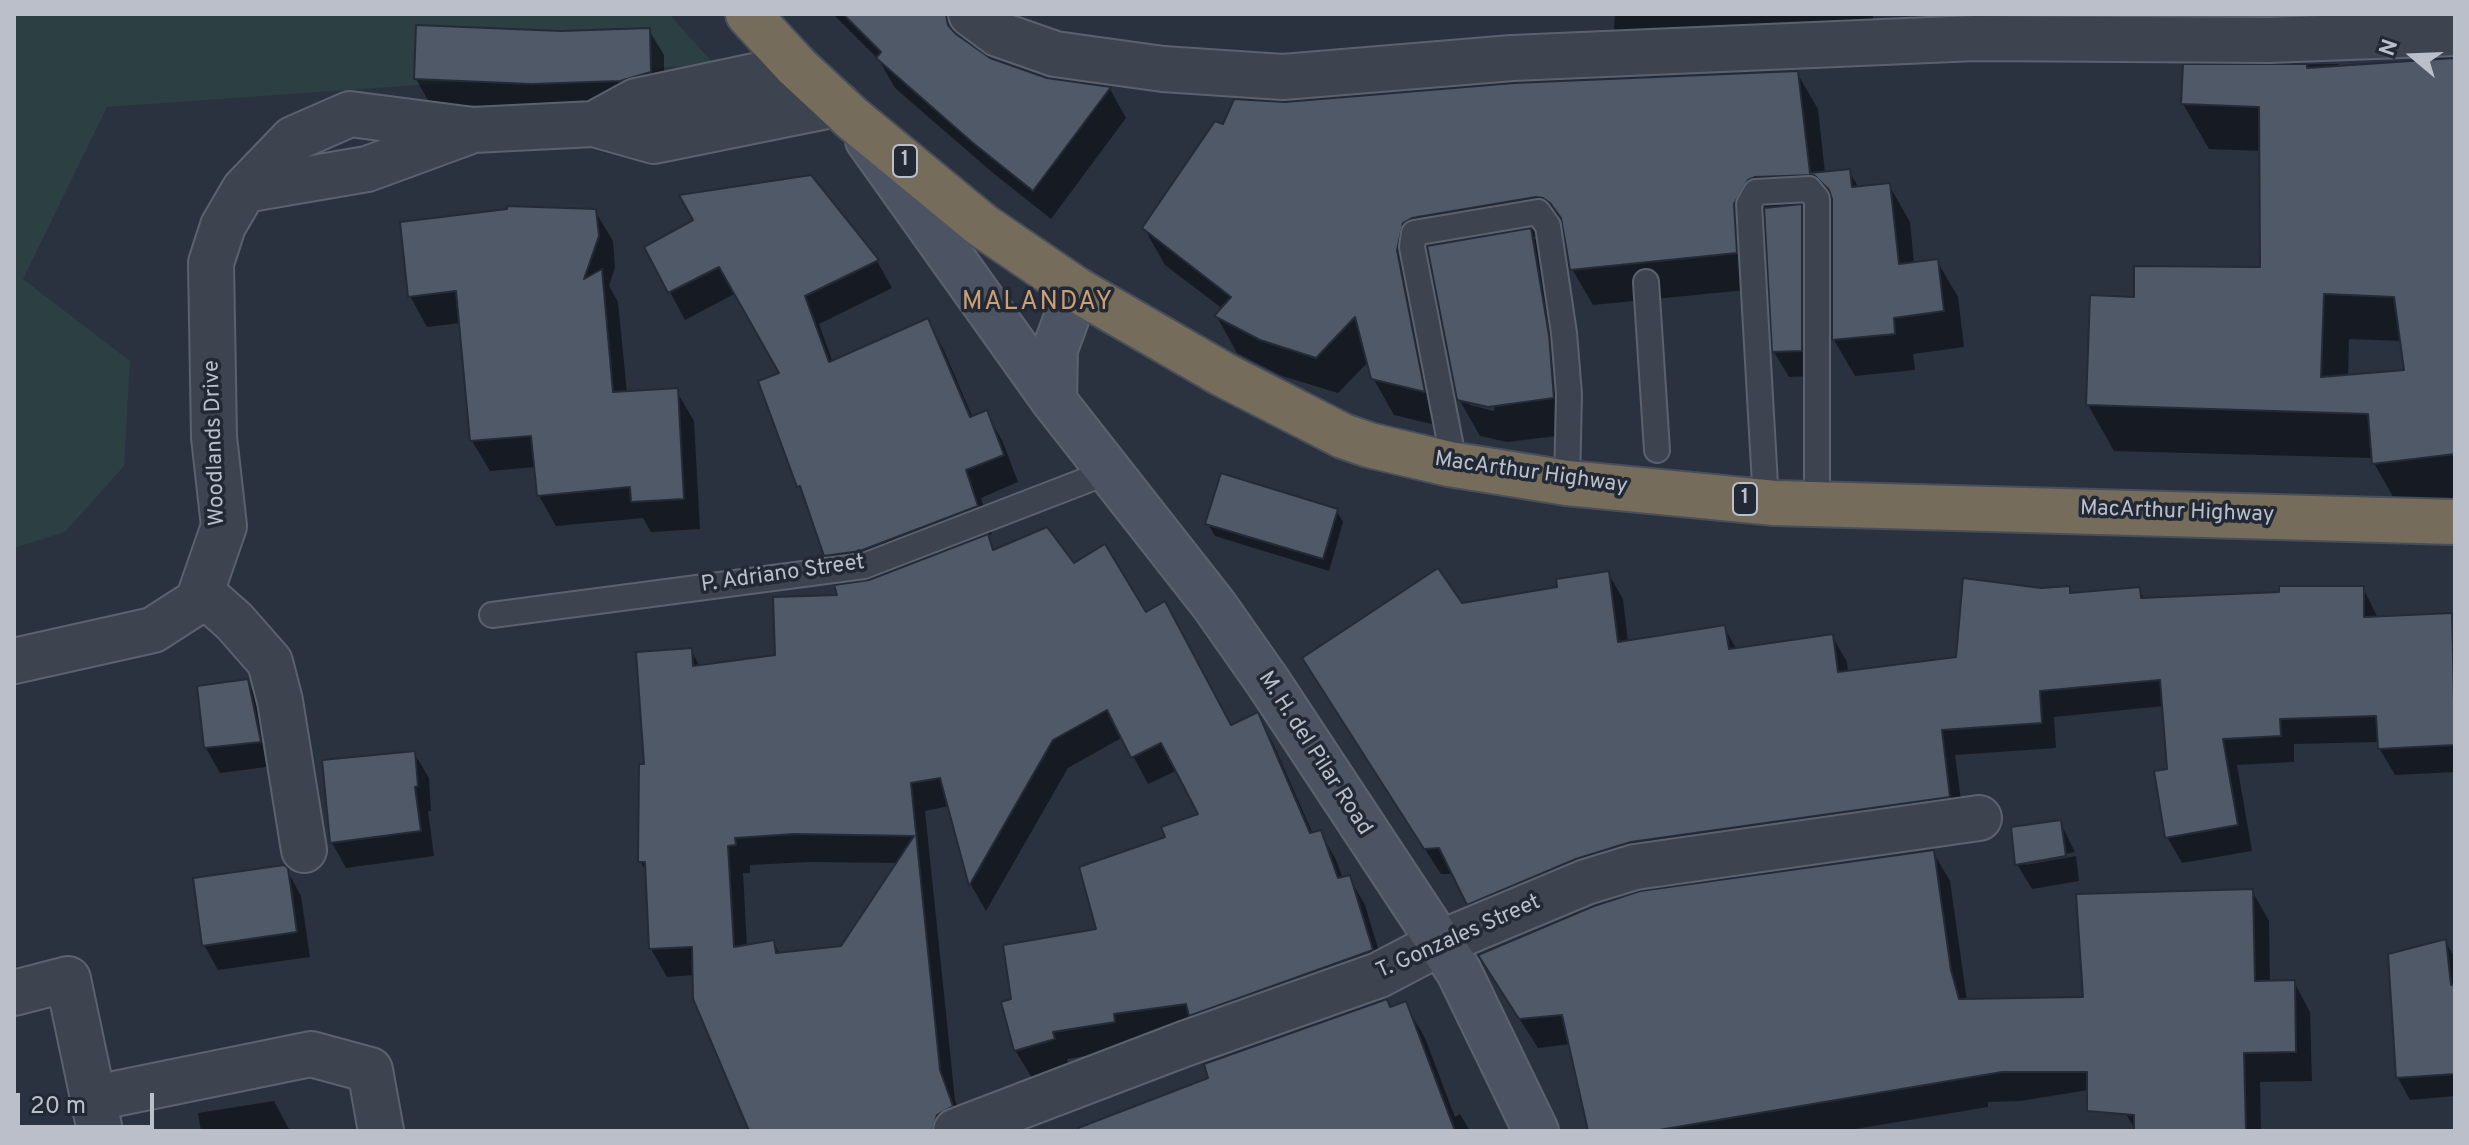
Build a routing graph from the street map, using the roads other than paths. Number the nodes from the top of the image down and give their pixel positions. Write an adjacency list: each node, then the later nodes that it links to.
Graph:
1 (748, 14): 5 (highway, MacArthur Highway / 1)
2 (971, 14): 3 (street)
3 (2270, 27): 4 (street)
4 (2455, 33)
5 (797, 67): 6 (highway, MacArthur Highway / 1); 7 (street, Woodlands Drive)
6 (845, 111): 7 (street, Woodlands Drive); 9 (highway, MacArthur Highway / 1); 10 (main road, M. H. del Pilar Road)
7 (594, 124): 18 (street, Woodlands Drive)
8 (1646, 282): 11 (lane)
9 (1077, 290): 10 (main road); 12 (highway, MacArthur Highway / 1)
10 (1054, 401): 13 (main road, M. H. del Pilar Road)
11 (1657, 450)
12 (1449, 464): 14 (highway, MacArthur Highway / 1); 14 (lane)
13 (1108, 472): 19 (lane, P. Adriano Street); 23 (main road, M. H. del Pilar Road)
14 (1567, 483): 15 (highway, MacArthur Highway / 1)
15 (1766, 502): 16 (highway, MacArthur Highway / 1); 16 (lane)
16 (1817, 504): 17 (highway, MacArthur Highway / 1)
17 (2455, 522)
18 (201, 592): 20 (street, Woodlands Drive); 22 (street)
19 (492, 615)
20 (14, 661)
21 (1979, 818): 23 (street, T. Gonzales Street)
22 (304, 850)
23 (1440, 943): 27 (street, T. Gonzales Street); 28 (main road, M. H. del Pilar Road)
24 (14, 993): 25 (street)
25 (97, 1114): 26 (street)
26 (381, 1131)
27 (956, 1131)
28 (1536, 1131)

